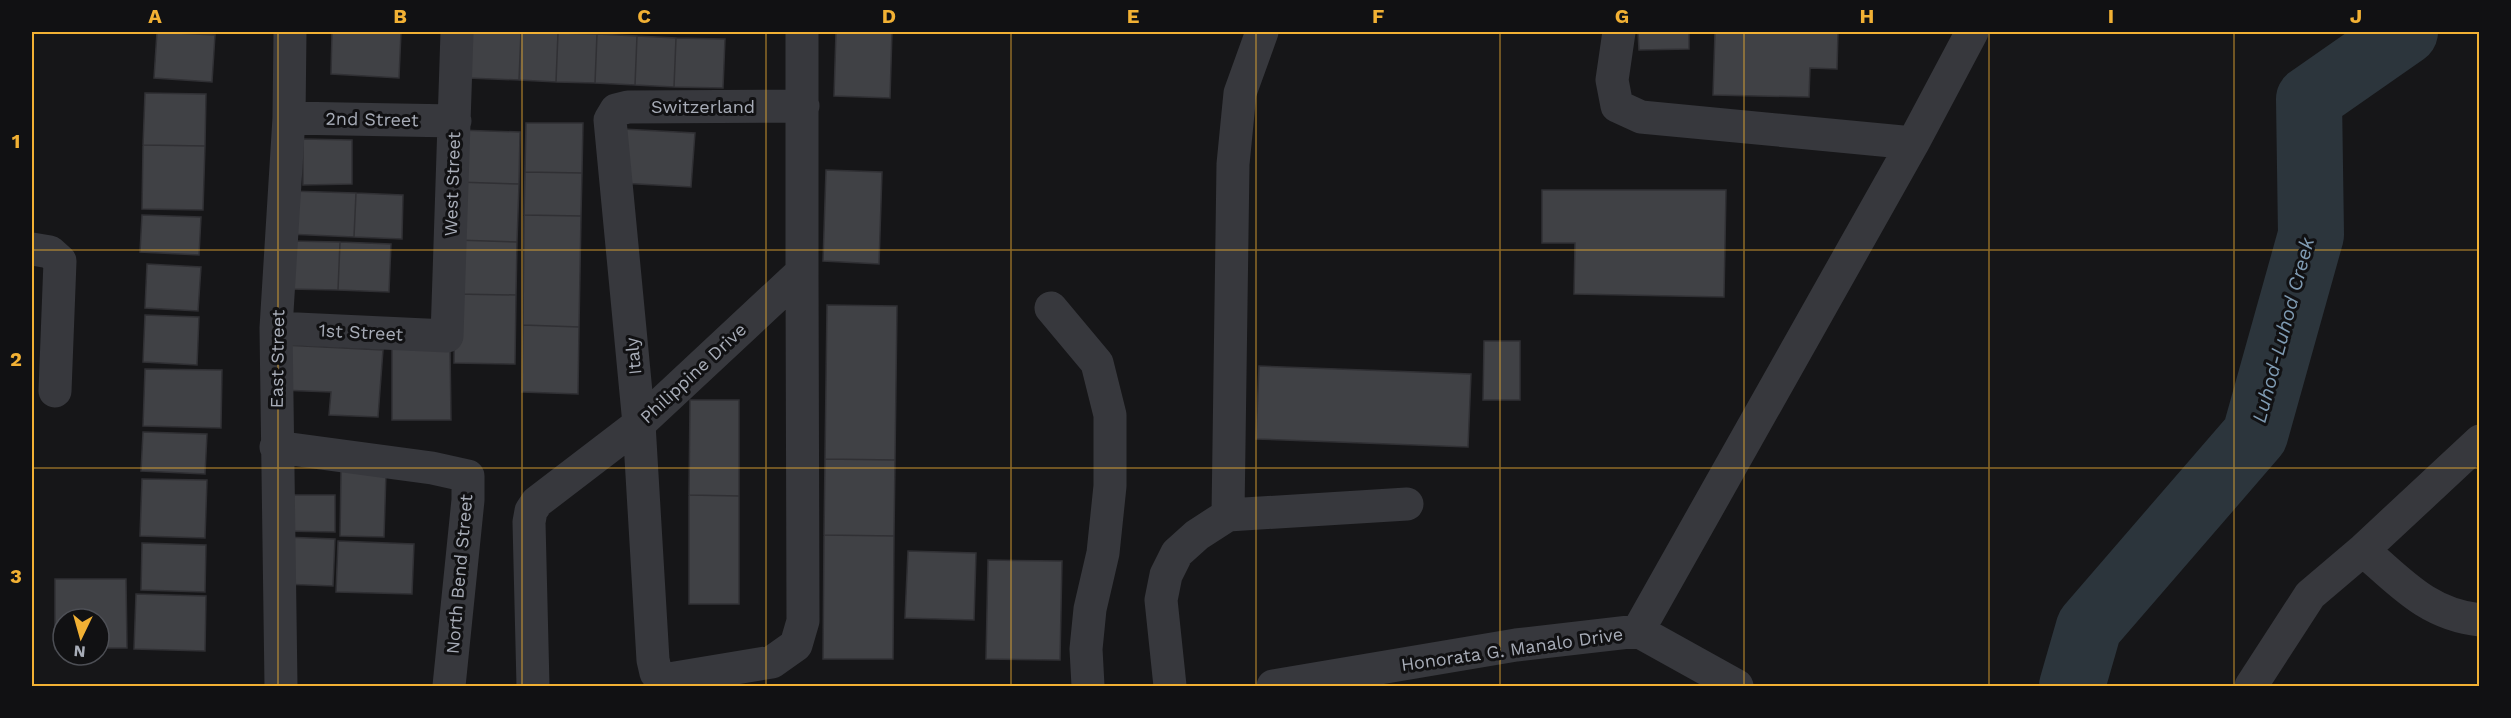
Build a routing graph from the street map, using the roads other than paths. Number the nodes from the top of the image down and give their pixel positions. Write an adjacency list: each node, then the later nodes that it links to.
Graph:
1 (290, 32): 8 (street, East Street)
2 (457, 32): 10 (street, West Street)
3 (802, 32): 7 (street)
4 (1262, 32): 22 (street)
5 (1619, 32): 11 (street)
6 (1972, 32): 11 (street)
7 (803, 106): 9 (street, Switzerland); 13 (street)
8 (289, 118): 10 (street, 2nd Street); 15 (street, East Street)
9 (610, 120): 18 (street, Italy)
10 (455, 121): 16 (street, West Street)
11 (1913, 143): 25 (street)
12 (32, 249): 17 (street)
13 (802, 272): 18 (street, Philippine Drive); 18 (street, Italy)
14 (1051, 308): 29 (street)
15 (276, 328): 16 (street, 1st Street); 20 (street, East Street)
16 (447, 336)
17 (55, 391)
18 (639, 424): 28 (street, Philippine Drive)
19 (2480, 441): 23 (street)
20 (276, 447): 26 (street, East Street); 27 (street, North Bend Street)
21 (1407, 504): 22 (street)
22 (1228, 515): 30 (street)
23 (2363, 550): 24 (street); 33 (street)
24 (2480, 620)
25 (1638, 631): 31 (street, Honorata G. Manalo Drive); 32 (street, Honorata G. Manalo Drive)
26 (281, 687)
27 (448, 687)
28 (533, 687)
29 (1088, 687)
30 (1170, 687)
31 (1273, 687)
32 (1737, 687)
33 (2251, 687)

